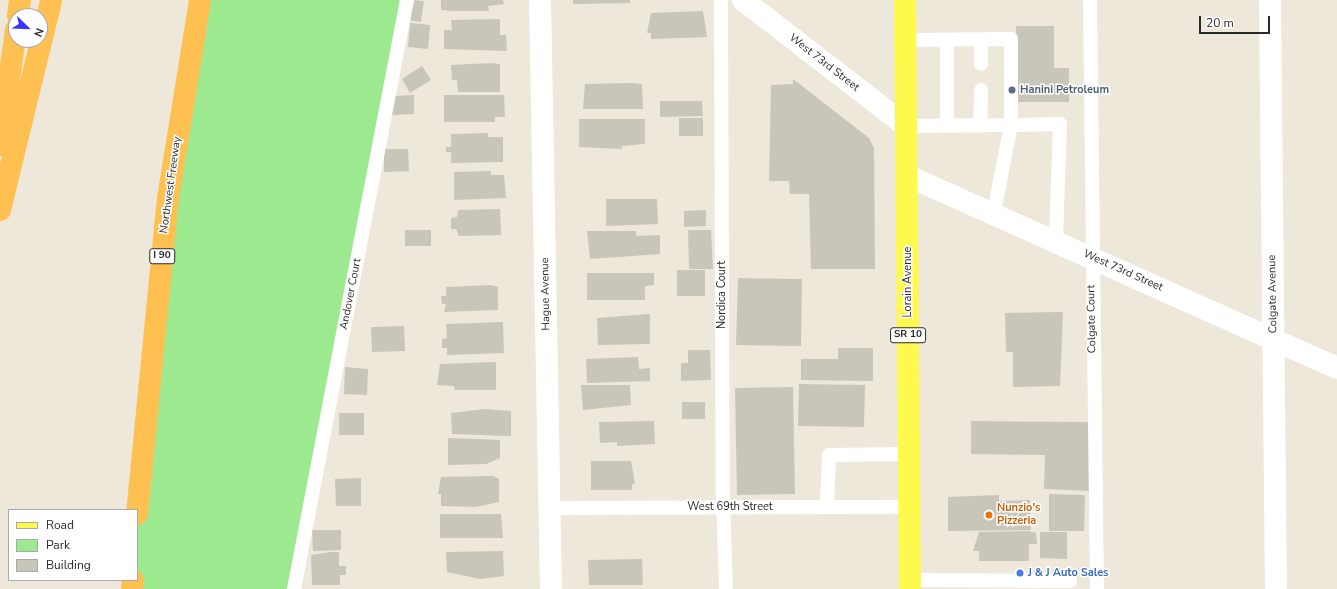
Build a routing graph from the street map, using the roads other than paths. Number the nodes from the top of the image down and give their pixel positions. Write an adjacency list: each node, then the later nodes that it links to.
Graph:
1 (51, 0): 22 (highway)
2 (200, 0): 33 (highway, Northwest Freeway / I 90)
3 (407, 0): 36 (lane, Andover Court)
4 (540, 0): 32 (street, Hague Avenue)
5 (721, 0): 29 (lane, Nordica Court)
6 (743, 0): 19 (street, West 73rd Street)
7 (905, 0): 10 (main road, Lorain Avenue / SR 10)
8 (1090, 0): 25 (lane, Colgate Court)
9 (1270, 0): 26 (street, Colgate Avenue)
10 (905, 40): 11 (lane); 19 (main road, Lorain Avenue / SR 10)
11 (947, 40): 12 (lane); 16 (lane)
12 (981, 40): 14 (lane); 18 (lane)
13 (13, 48): 20 (highway)
14 (981, 64)
15 (981, 90): 17 (lane)
16 (947, 125): 17 (lane); 19 (lane)
17 (980, 125): 18 (lane)
18 (1011, 125): 23 (lane); 24 (lane)
19 (906, 126): 21 (main road, Lorain Avenue / SR 10)
20 (0, 145)
21 (908, 176): 23 (street, West 73rd Street); 28 (main road, Lorain Avenue / SR 10)
22 (0, 210)
23 (994, 212): 24 (street, West 73rd Street)
24 (1056, 241): 25 (street, West 73rd Street)
25 (1091, 257): 26 (street, West 73rd Street); 39 (lane, Colgate Court)
26 (1273, 340): 27 (street, West 73rd Street); 40 (street, Colgate Avenue)
27 (1337, 368)
28 (909, 454): 30 (lane); 31 (main road, Lorain Avenue / SR 10)
29 (723, 507): 30 (lane, West 69th Street); 32 (lane, West 69th Street); 38 (lane, Nordica Court)
30 (827, 507): 31 (lane, West 69th Street)
31 (909, 507): 35 (main road, Lorain Avenue / SR 10)
32 (551, 508): 37 (street, Hague Avenue)
33 (137, 509)
34 (1070, 581): 35 (lane)
35 (910, 585)
36 (294, 589)
37 (551, 589)
38 (726, 589)
39 (1097, 589)
40 (1276, 589)

